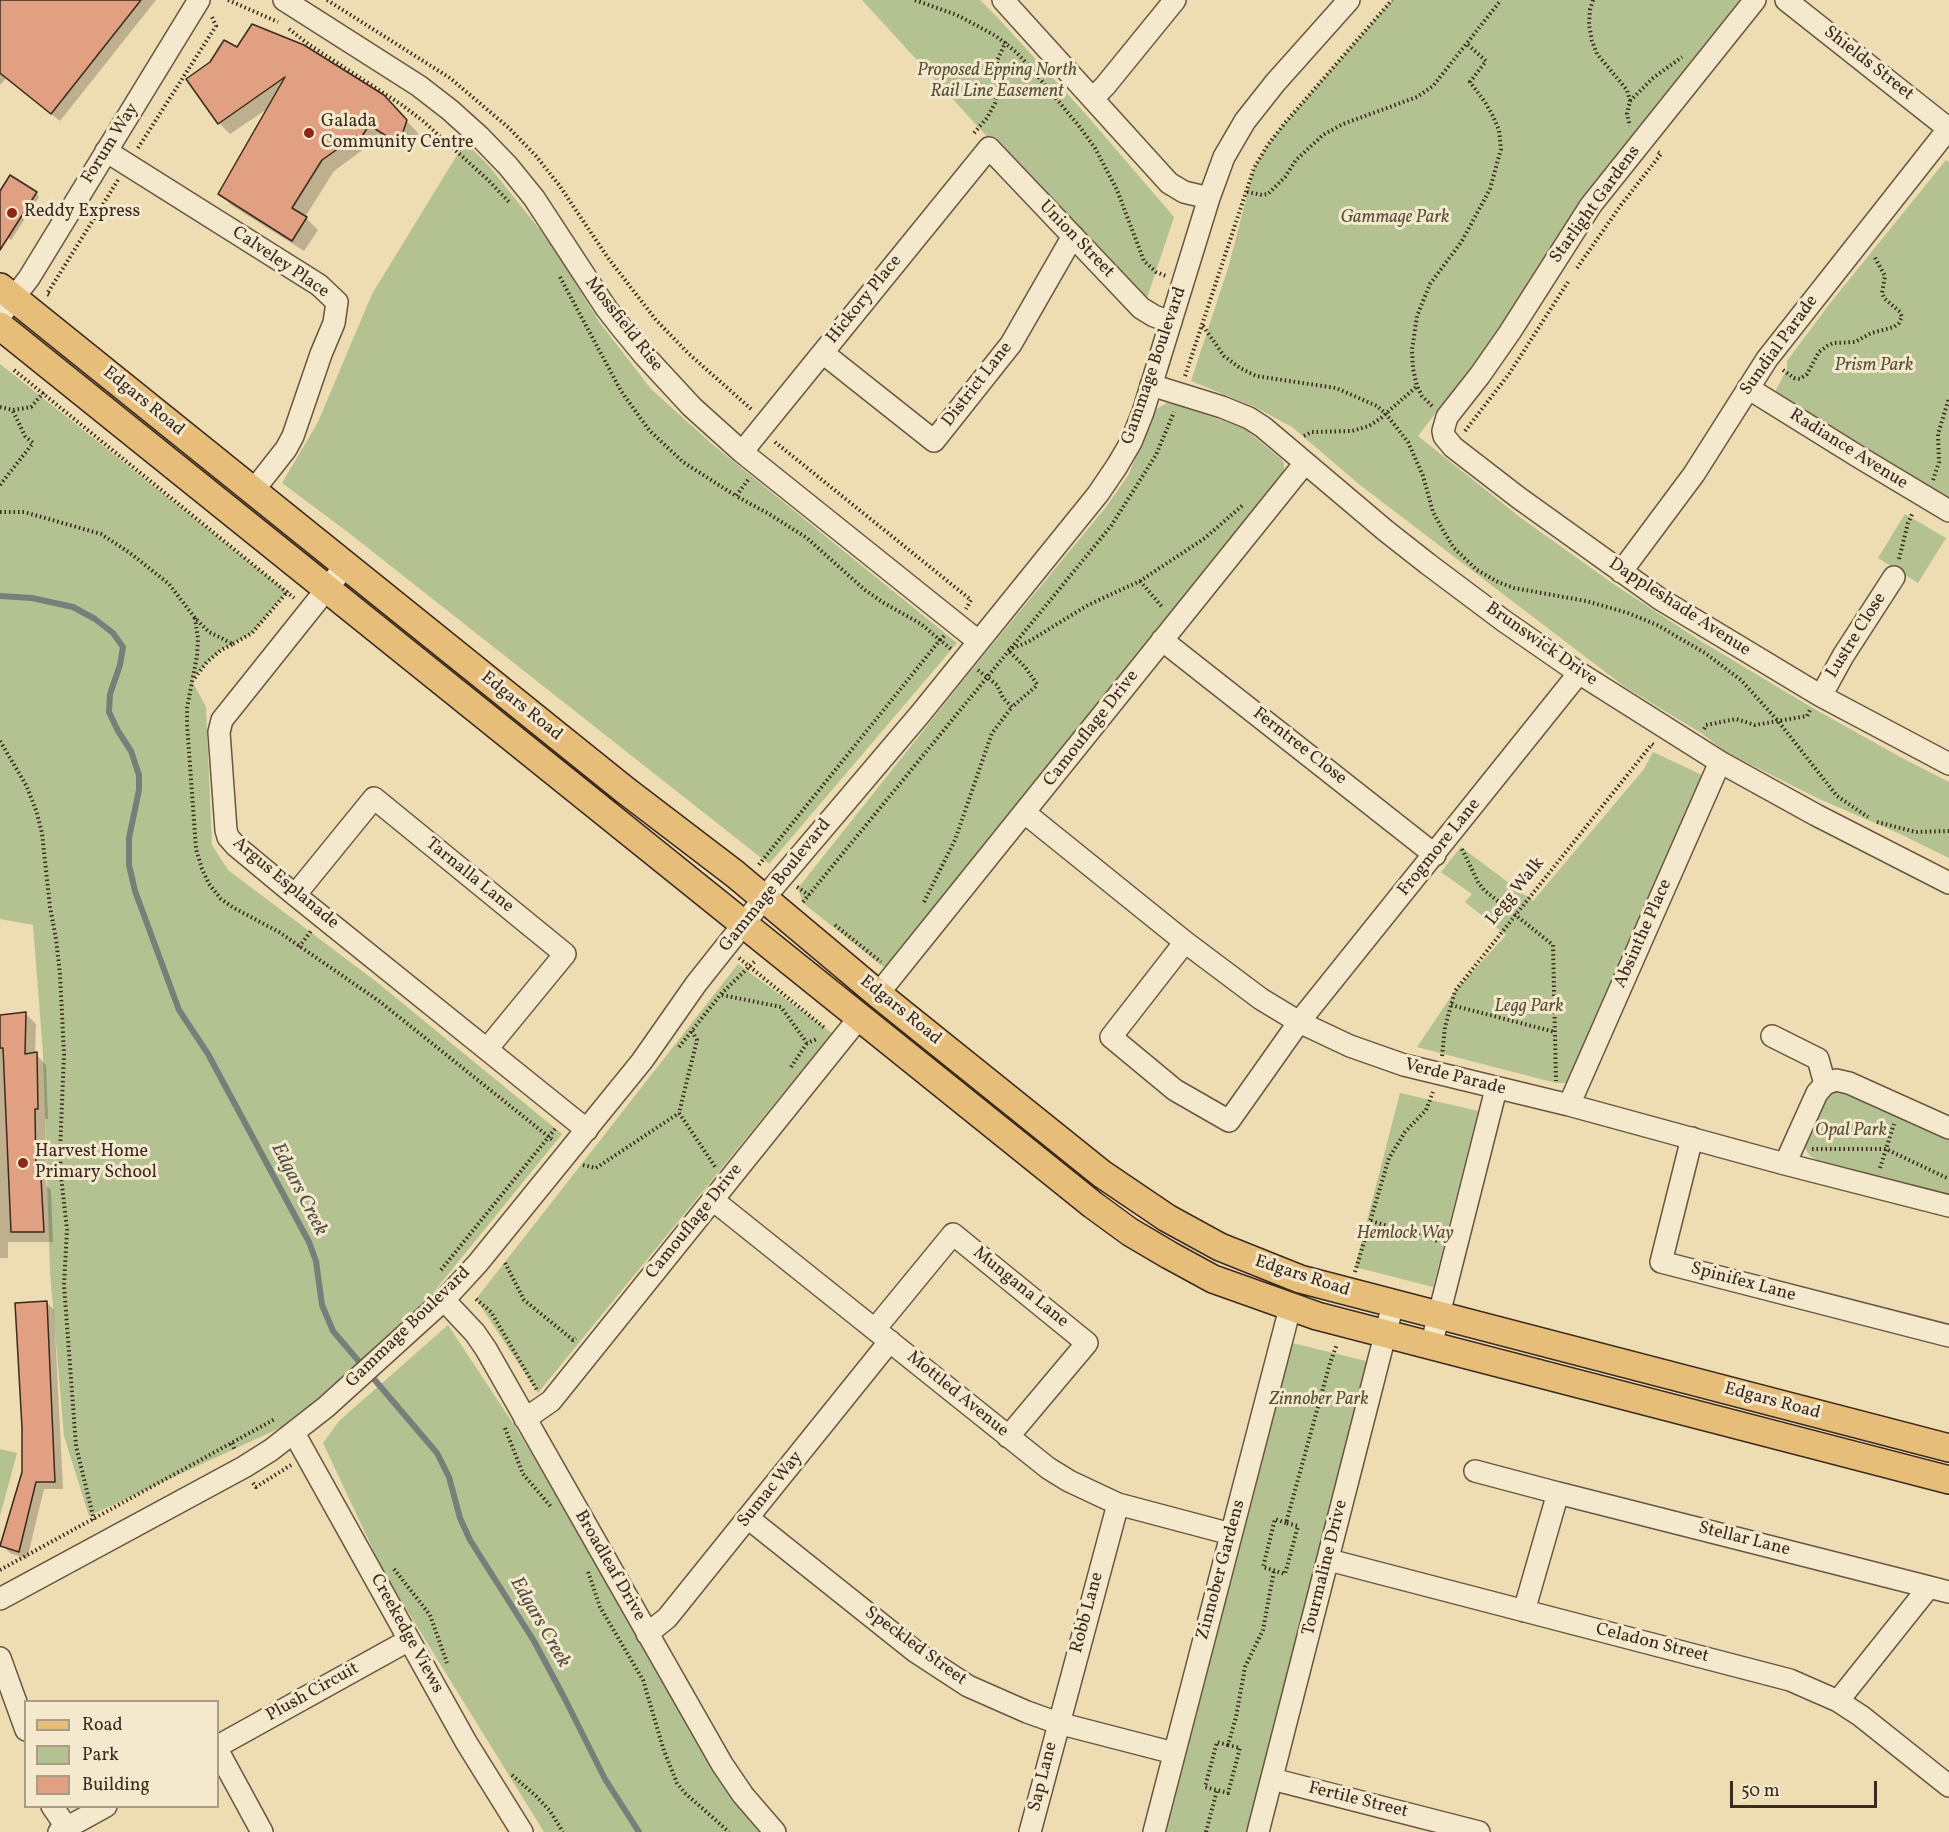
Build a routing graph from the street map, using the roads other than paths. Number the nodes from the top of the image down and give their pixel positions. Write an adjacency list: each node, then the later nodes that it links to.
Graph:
1 (284, 0): 21 (street, Mossfield Rise)
2 (1175, 0): 8 (street)
3 (1349, 0): 12 (street, Gammage Boulevard)
4 (1755, 0): 20 (street, Starlight Gardens)
5 (1786, 0): 9 (street, Shields Street)
6 (206, 7): 11 (street, Forum Way)
7 (1012, 7): 8 (street)
8 (1093, 98): 12 (street)
9 (1949, 129): 19 (street, Sundial Parade)
10 (981, 141): 13 (street, Union Street); 17 (street, Hickory Place)
11 (106, 151): 14 (street, Forum Way); 23 (street, Calveley Place)
12 (1209, 198): 15 (street, Gammage Boulevard)
13 (1073, 236): 15 (street, Union Street); 17 (street, District Lane)
14 (5, 301): 23 (main road, Edgars Road)
15 (1171, 322): 18 (street, Gammage Boulevard)
16 (0, 326): 28 (main road, Edgars Road)
17 (823, 352): 21 (street, Hickory Place)
18 (1151, 385): 22 (street, Brunswick Drive); 30 (street, Gammage Boulevard)
19 (1748, 388): 24 (street, Radiance Avenue); 26 (street, Sundial Parade)
20 (1447, 417): 26 (street, Dappleshade Avenue)
21 (742, 452): 30 (street, Mossfield Rise)
22 (1298, 457): 29 (street, Camouflage Drive); 31 (street, Brunswick Drive)
23 (253, 491): 25 (main road, Edgars Road)
24 (1949, 510)
25 (345, 566): 28 (street, Argus Esplanade); 39 (main road, Edgars Road)
26 (1621, 572): 32 (street, Dappleshade Avenue)
27 (1894, 577): 32 (street, Lustre Close)
28 (327, 589): 38 (street, Argus Esplanade); 40 (main road, Edgars Road)
29 (1162, 640): 35 (street, Camouflage Drive); 36 (street, Ferntree Close)
30 (978, 641): 39 (street, Gammage Boulevard)
31 (1579, 673): 33 (street, Brunswick Drive); 36 (street, Frogmore Lane)
32 (1821, 696): 34 (street, Dappleshade Avenue)
33 (1720, 762): 37 (street, Brunswick Drive); 49 (street, Absinthe Place)
34 (1949, 764)
35 (1025, 813): 41 (street, Verde Parade); 42 (street, Camouflage Drive)
36 (1435, 855): 44 (street, Frogmore Lane)
37 (1949, 883)
38 (295, 894): 46 (street, Argus Esplanade); 46 (street, Tarnalla Lane)
39 (765, 897): 40 (street, Gammage Boulevard); 42 (main road, Edgars Road)
40 (744, 924): 43 (main road, Edgars Road); 51 (street, Gammage Boulevard)
41 (1185, 942): 44 (street, Verde Parade); 44 (street, Frogmore Lane)
42 (878, 994): 57 (main road, Edgars Road)
43 (859, 1018): 54 (street, Camouflage Drive); 58 (main road, Edgars Road)
44 (1299, 1022): 48 (street, Verde Parade)
45 (1772, 1036): 47 (street)
46 (487, 1049): 51 (street, Argus Esplanade)
47 (1825, 1084): 50 (street); 53 (street)
48 (1496, 1089): 49 (street, Verde Parade); 59 (street)
49 (1572, 1097): 52 (street, Verde Parade)
50 (1949, 1128)
51 (587, 1130): 56 (street, Gammage Boulevard)
52 (1692, 1138): 53 (street, Verde Parade); 62 (street, Spinifex Lane)
53 (1785, 1164): 55 (street, Verde Parade)
54 (713, 1200): 61 (street, Mottled Avenue); 64 (street, Camouflage Drive)
55 (1949, 1206)
56 (444, 1300): 64 (street, Broadleaf Drive); 65 (street, Gammage Boulevard)
57 (1393, 1304): 59 (main road, Edgars Road); 60 (street, Tourmaline Drive)
58 (1290, 1308): 60 (main road, Edgars Road); 73 (street, Zinnober Gardens)
59 (1438, 1315): 63 (street); 67 (main road, Edgars Road)
60 (1386, 1334): 63 (main road, Edgars Road); 74 (street, Tourmaline Drive)
61 (883, 1335): 66 (street, Mottled Avenue); 66 (street, Mungana Lane); 72 (street, Sumac Way)
62 (1949, 1336)
63 (1431, 1346): 69 (main road, Edgars Road)
64 (525, 1419): 78 (street, Broadleaf Drive)
65 (294, 1433): 76 (street, Gammage Boulevard); 79 (street, Creekedge Views)
66 (1008, 1437): 71 (street, Mottled Avenue)
67 (1949, 1448)
68 (1475, 1471): 70 (street, Stellar Lane)
69 (1949, 1480)
70 (1558, 1493): 75 (street, Stellar Lane); 77 (street)
71 (1118, 1504): 73 (street, Mottled Avenue); 82 (street, Robb Lane)
72 (748, 1518): 78 (street, Sumac Way); 82 (street, Speckled Street)
73 (1231, 1534): 86 (street, Zinnober Gardens)
74 (1329, 1560): 77 (street, Celadon Street); 87 (street, Tourmaline Drive)
75 (1939, 1590): 81 (street, Stellar Lane)
76 (0, 1599)
77 (1524, 1611): 81 (street, Celadon Street)
78 (647, 1634): 94 (street, Broadleaf Drive)
79 (409, 1640): 84 (street, Plush Circuit); 93 (street, Creekedge Views)
80 (0, 1658): 83 (street)
81 (1838, 1701): 88 (street, Celadon Street)
82 (1058, 1723): 86 (street, Speckled Street); 95 (street, Sap Lane)
83 (24, 1724)
84 (219, 1745)
85 (219, 1753): 92 (street)
86 (1174, 1753): 96 (street, Zinnober Gardens)
87 (1272, 1779): 97 (street, Tourmaline Drive); 98 (street, Fertile Street)
88 (1949, 1785)
89 (53, 1808): 91 (street)
90 (102, 1808): 91 (street)
91 (63, 1830)
92 (262, 1832)
93 (522, 1832)
94 (775, 1832)
95 (1030, 1832)
96 (1154, 1832)
97 (1258, 1832)
98 (1479, 1832)

